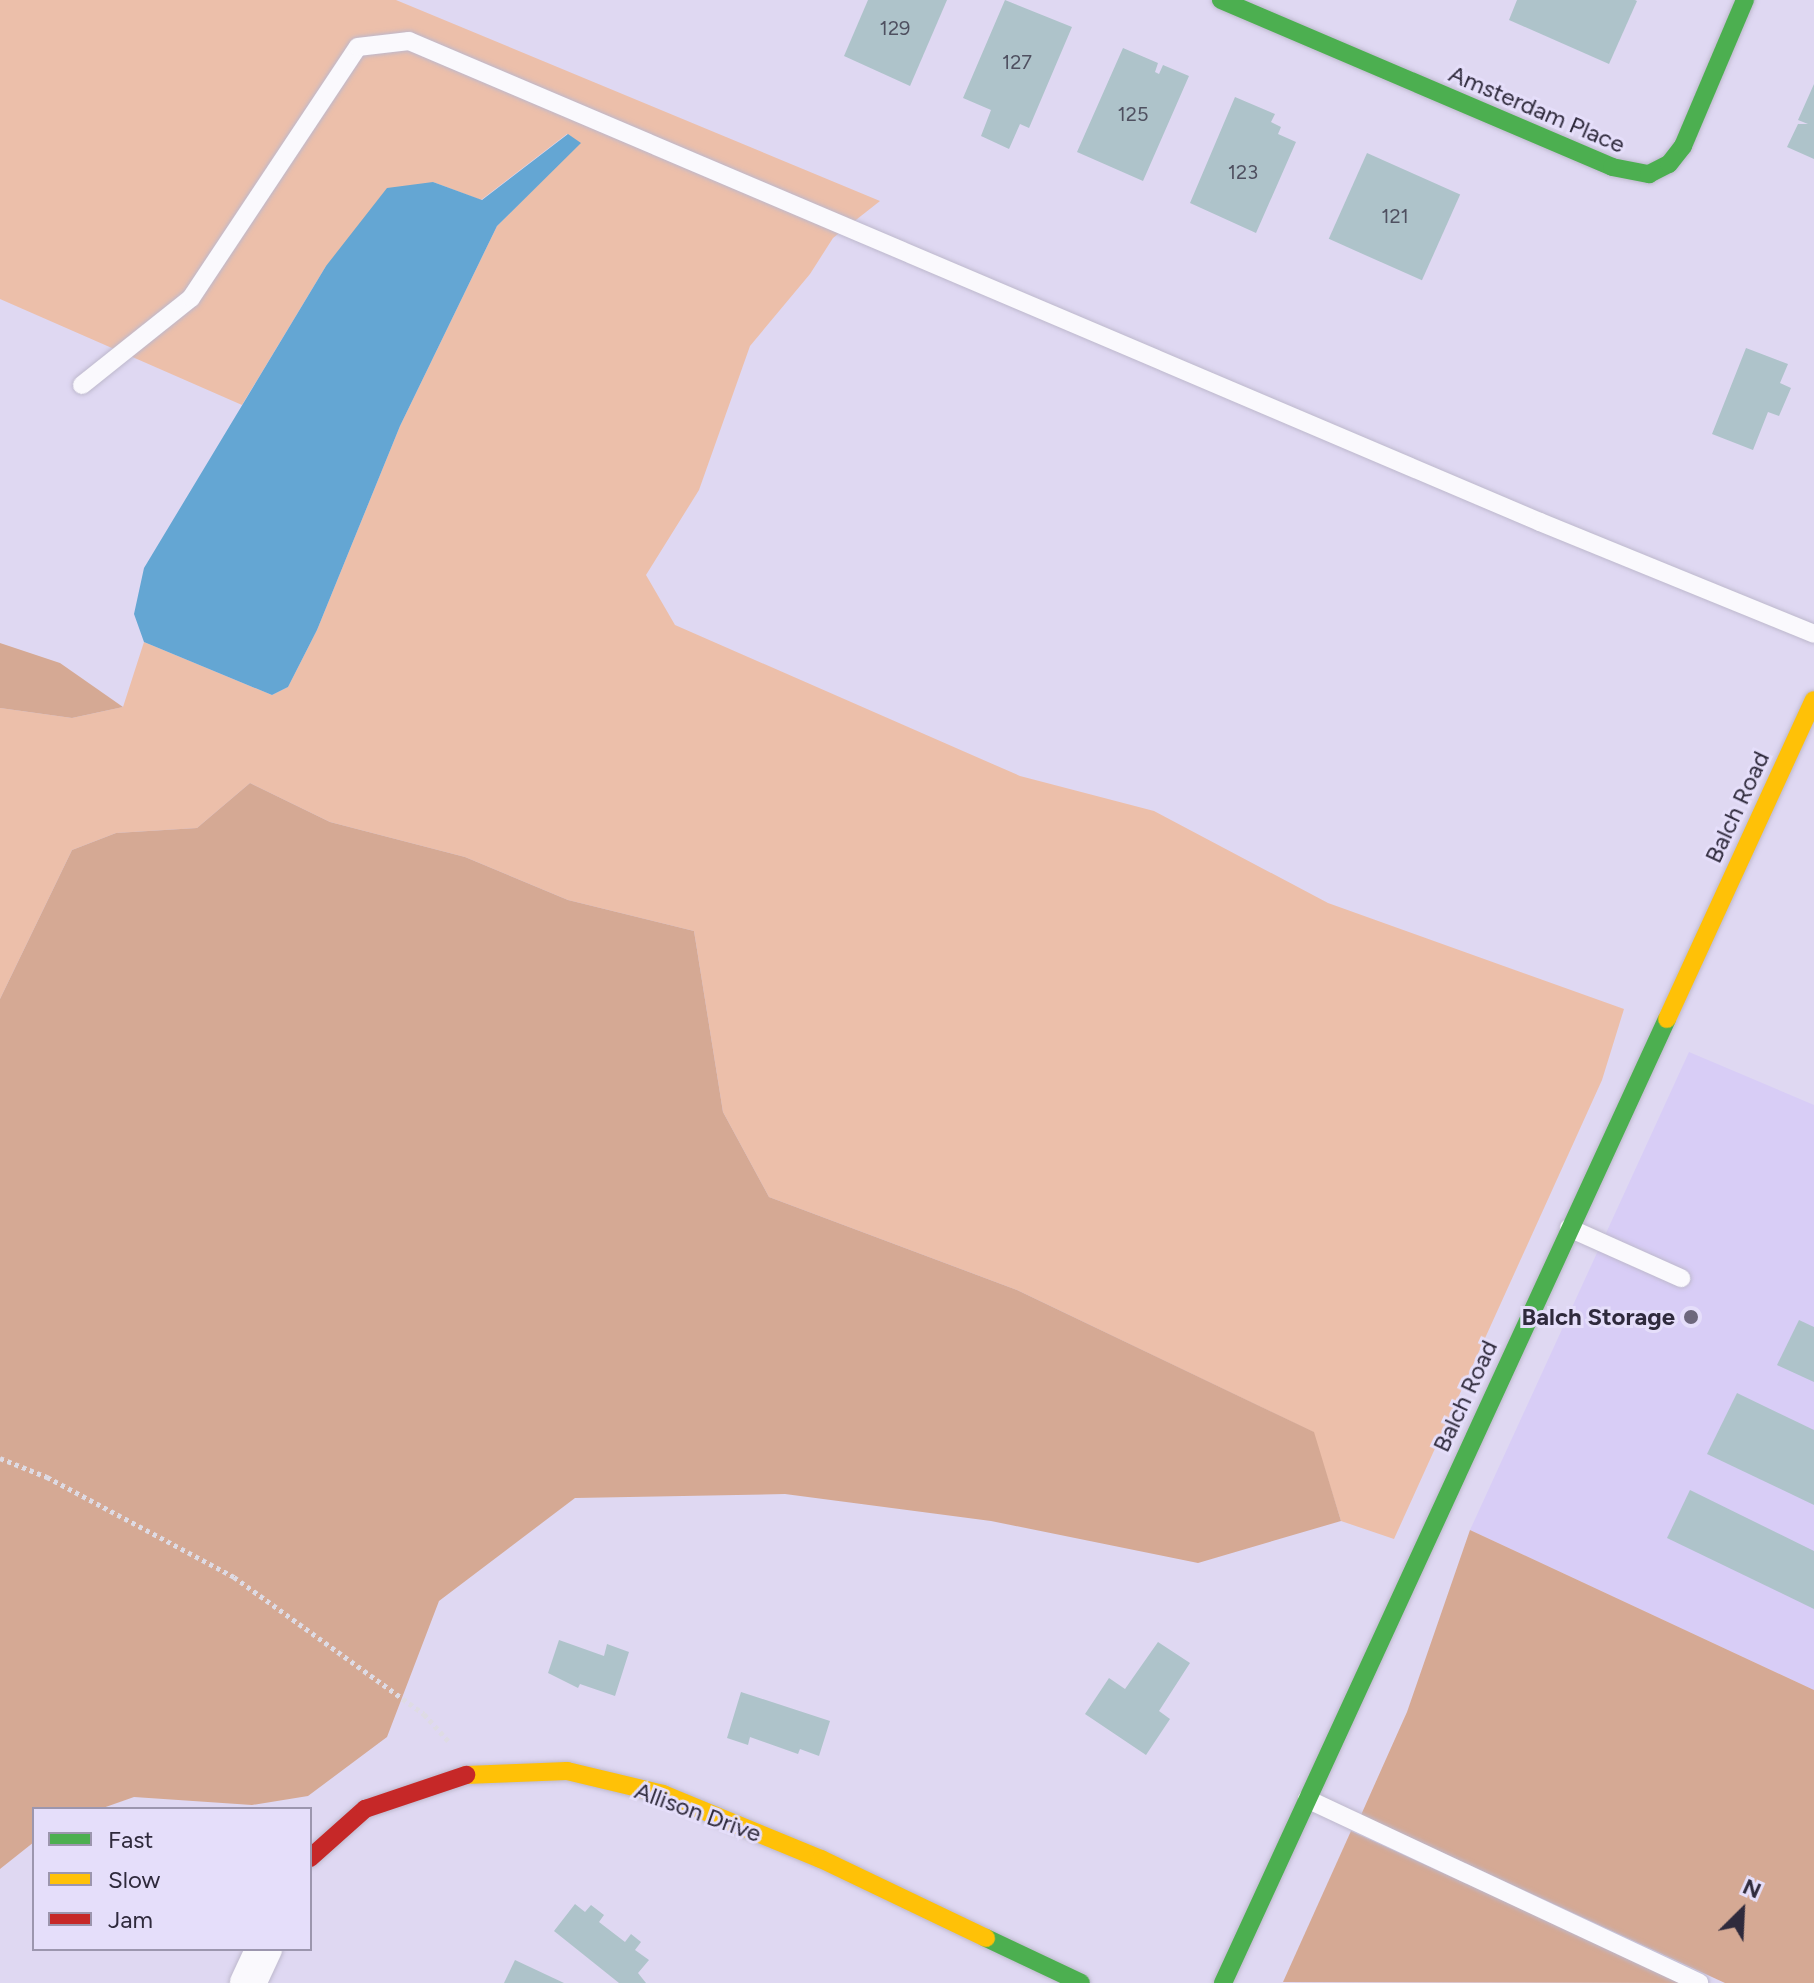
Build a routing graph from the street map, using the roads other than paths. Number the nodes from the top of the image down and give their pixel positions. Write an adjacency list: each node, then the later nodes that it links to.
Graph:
1 (1221, 0): 2 (street, Amsterdam Place)
2 (1745, 0)
3 (82, 385): 4 (lane)
4 (1814, 634)
5 (1814, 700): 6 (street, Balch Road)
6 (1569, 1228): 7 (lane); 8 (street, Balch Road)
7 (1681, 1278)
8 (1307, 1799): 13 (street, Balch Road); 14 (lane)
9 (312, 1856): 12 (street, Allison Drive)
10 (263, 1951): 11 (street)
11 (248, 1983)
12 (1081, 1983)
13 (1223, 1983)
14 (1699, 1983)

